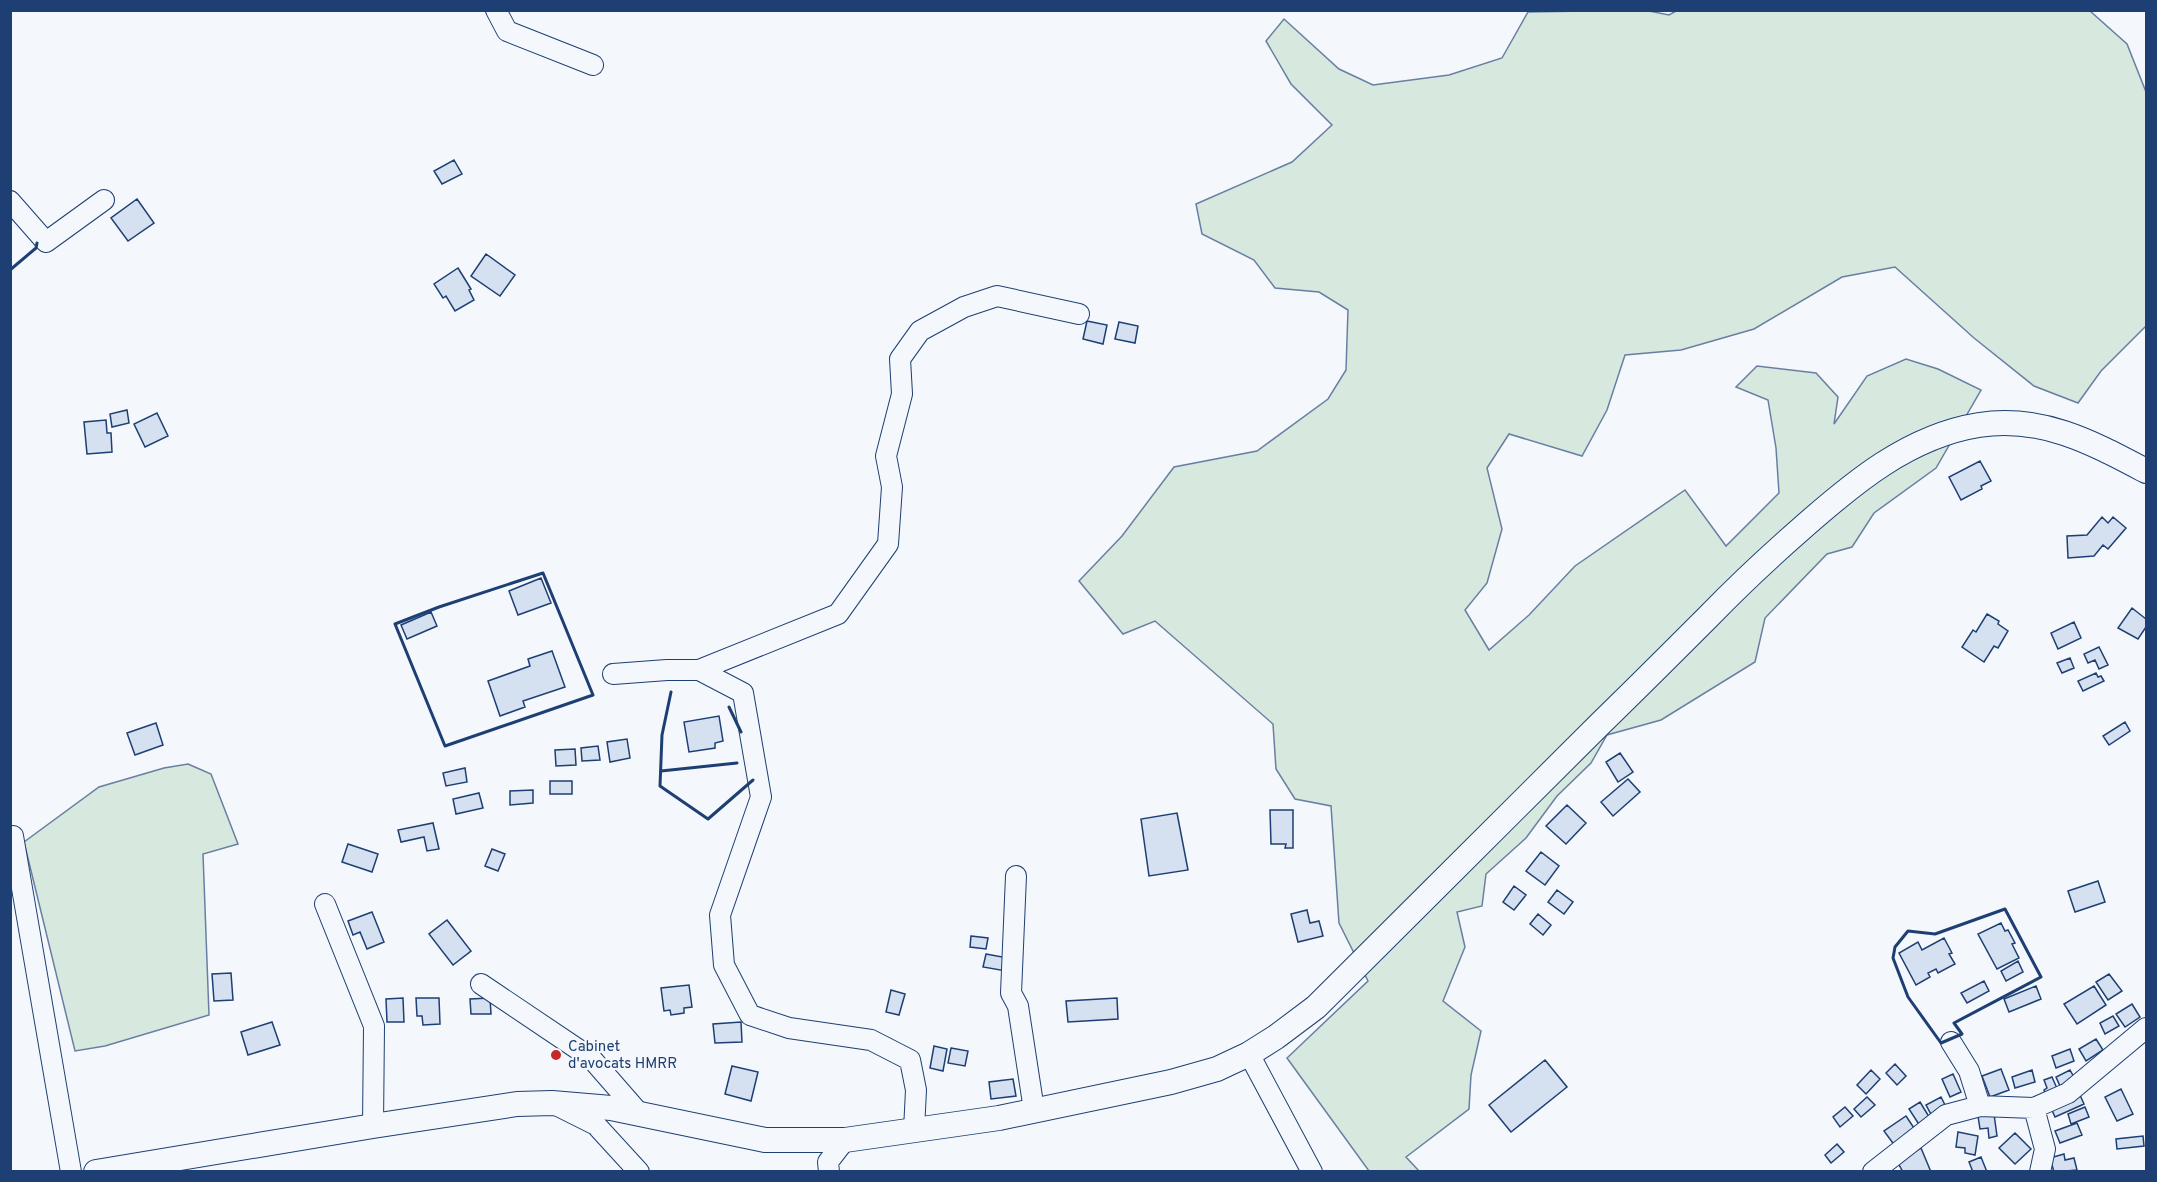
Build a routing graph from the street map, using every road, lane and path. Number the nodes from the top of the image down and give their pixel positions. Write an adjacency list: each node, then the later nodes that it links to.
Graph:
1 (496, 10): 2 (street)
2 (593, 65)
3 (104, 200): 4 (street)
4 (10, 201)
5 (1079, 314): 7 (street)
6 (2146, 471): 15 (main road)
7 (699, 669): 8 (street); 22 (street)
8 (614, 674)
9 (13, 836): 24 (street)
10 (1016, 876): 19 (street)
11 (325, 904): 21 (street)
12 (481, 984): 20 (street)
13 (2146, 1033): 18 (street)
14 (1951, 1042): 17 (street)
15 (1249, 1054): 19 (main road); 28 (street)
16 (552, 1102): 20 (main road); 21 (main road); 26 (street)
17 (1980, 1106): 18 (street); 29 (street)
18 (2034, 1108): 30 (street)
19 (1034, 1110): 22 (main road)
20 (639, 1113): 23 (main road)
21 (373, 1126): 25 (main road)
22 (914, 1130): 23 (main road)
23 (845, 1140): 27 (street)
24 (71, 1172)
25 (96, 1172)
26 (639, 1172)
27 (829, 1172)
28 (1312, 1172)
29 (1873, 1172)
30 (2040, 1172)

